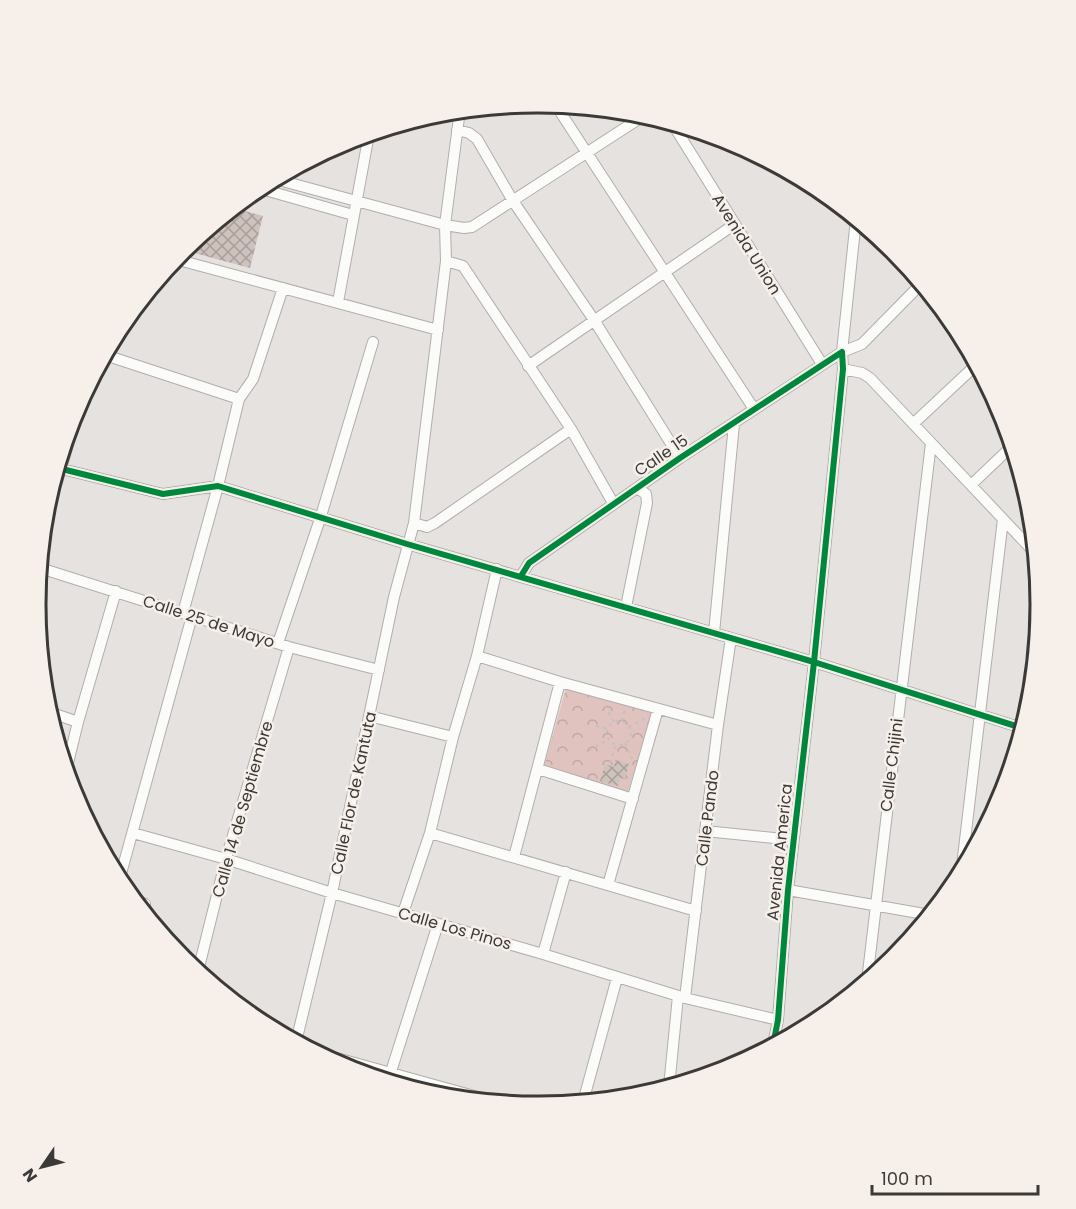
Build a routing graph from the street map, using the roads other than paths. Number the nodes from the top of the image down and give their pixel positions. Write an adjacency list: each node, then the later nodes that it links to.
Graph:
1 (562, 114): 7 (street)
2 (458, 119): 4 (street, Calle Flor de Kantuta)
3 (634, 122): 7 (street)
4 (456, 130): 11 (street); 14 (street, Calle Flor de Kantuta)
5 (679, 134): 13 (street, Avenida Union)
6 (367, 144): 10 (street)
7 (588, 152): 11 (street); 18 (street)
8 (288, 182): 10 (street)
9 (272, 192): 12 (street)
10 (356, 201): 12 (street); 14 (street)
11 (513, 201): 14 (street); 22 (street)
12 (353, 215): 21 (street)
13 (735, 224): 18 (street); 27 (street, Avenida Union)
14 (445, 225): 16 (street, Calle Flor de Kantuta)
15 (855, 229): 25 (street, Avenida America)
16 (446, 261): 23 (street, Calle Flor de Kantuta); 28 (street)
17 (185, 263): 19 (street)
18 (665, 272): 22 (street); 32 (street)
19 (283, 288): 21 (street); 31 (street)
20 (916, 289): 25 (street)
21 (338, 302): 23 (street)
22 (594, 320): 28 (street); 38 (street)
23 (438, 330): 46 (street, Calle Flor de Kantuta)
24 (373, 342): 44 (street, Calle 14 de Septiembre)
25 (842, 352): 27 (street, Calle 15); 29 (street, Avenida America)
26 (112, 358): 31 (street)
27 (822, 364): 32 (street, Calle 15)
28 (528, 366): 35 (street)
29 (843, 369): 34 (street); 59 (street, Avenida America)
30 (970, 370): 34 (street)
31 (239, 399): 41 (street)
32 (754, 409): 33 (street, Calle 15)
33 (734, 424): 38 (street, Calle 15); 55 (street)
34 (913, 424): 36 (street)
35 (571, 429): 43 (street); 46 (street)
36 (931, 442): 40 (street); 62 (street, Calle Chijini)
37 (1005, 453): 40 (street)
38 (680, 458): 42 (street, Calle 15)
39 (65, 470): 41 (street)
40 (971, 485): 45 (street)
41 (218, 486): 44 (street); 54 (street)
42 (637, 488): 43 (street, Calle 15); 53 (street)
43 (613, 503): 51 (street, Calle 15)
44 (321, 516): 48 (street); 57 (street, Calle 14 de Septiembre)
45 (1003, 519): 47 (street); 66 (street)
46 (414, 523): 48 (street, Calle Flor de Kantuta)
47 (1025, 540)
48 (407, 544): 49 (street); 60 (street, Calle Flor de Kantuta)
49 (497, 569): 51 (street); 58 (street)
50 (48, 570): 52 (street, Calle 25 de Mayo)
51 (521, 576): 53 (street)
52 (116, 591): 54 (street, Calle 25 de Mayo); 67 (street)
53 (626, 607): 55 (street)
54 (188, 614): 57 (street, Calle 25 de Mayo); 75 (street)
55 (714, 633): 56 (street)
56 (731, 638): 59 (street); 68 (street, Calle Pando)
57 (283, 645): 60 (street, Calle 25 de Mayo); 80 (street, Calle 14 de Septiembre)
58 (477, 656): 61 (street); 70 (street)
59 (814, 662): 62 (street); 77 (street, Avenida America)
60 (380, 670): 65 (street, Calle Flor de Kantuta)
61 (560, 682): 63 (street); 72 (street)
62 (900, 690): 66 (street); 86 (street, Calle Chijini)
63 (658, 710): 68 (street); 73 (street)
64 (59, 716): 67 (street)
65 (369, 716): 70 (street); 85 (street, Calle Flor de Kantuta)
66 (979, 716): 69 (street); 78 (street)
67 (78, 722): 71 (street)
68 (718, 725): 74 (street, Calle Pando)
69 (1014, 727)
70 (453, 737): 76 (street)
71 (70, 754)
72 (538, 769): 73 (street); 79 (street)
73 (633, 799): 83 (street)
74 (705, 831): 77 (street); 87 (street, Calle Pando)
75 (133, 833): 80 (street, Calle Los Pinos); 81 (street)
76 (430, 833): 79 (street); 88 (street)
77 (793, 840): 84 (street, Avenida America)
78 (964, 851)
79 (513, 857): 82 (street)
80 (226, 859): 85 (street, Calle Los Pinos); 92 (street, Calle 14 de Septiembre)
81 (123, 868)
82 (566, 872): 83 (street); 91 (street)
83 (608, 885): 87 (street)
84 (788, 890): 86 (street); 96 (street, Avenida America)
85 (332, 893): 88 (street, Calle Los Pinos); 97 (street, Calle Flor de Kantuta)
86 (875, 904): 89 (street); 93 (street, Calle Chijini)
87 (696, 911): 95 (street, Calle Pando)
88 (403, 913): 90 (street, Calle Los Pinos)
89 (921, 913)
90 (438, 924): 91 (street, Calle Los Pinos); 99 (street)
91 (543, 954): 94 (street, Calle Los Pinos)
92 (200, 962)
93 (868, 968)
94 (617, 978): 95 (street, Calle Los Pinos); 101 (street)
95 (681, 997): 96 (street, Calle Los Pinos); 100 (street, Calle Pando)
96 (778, 1020): 98 (street, Avenida America)
97 (298, 1033)
98 (775, 1035)
99 (391, 1073)
100 (670, 1077)
101 (585, 1094)

